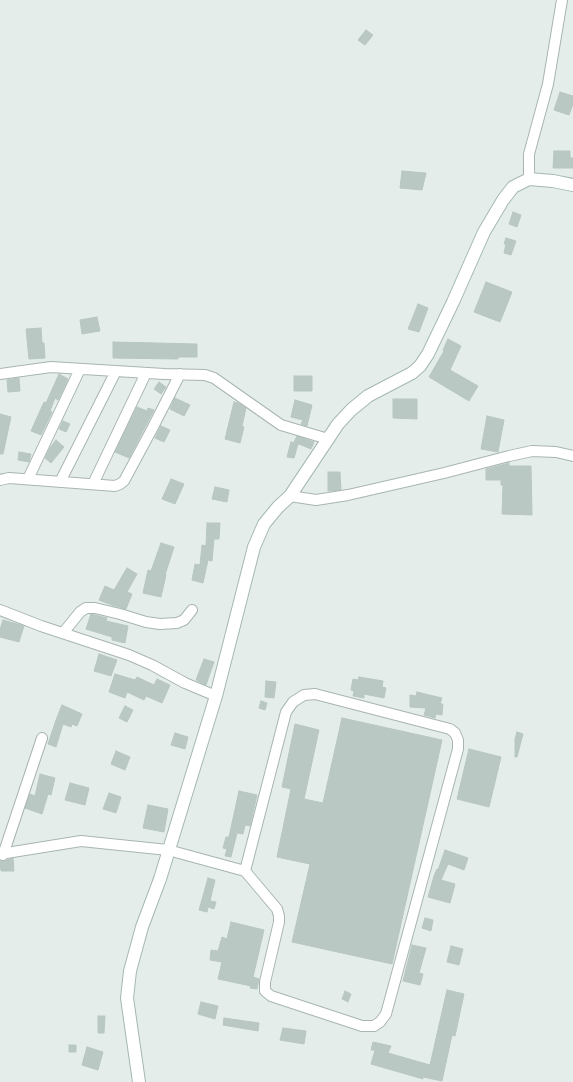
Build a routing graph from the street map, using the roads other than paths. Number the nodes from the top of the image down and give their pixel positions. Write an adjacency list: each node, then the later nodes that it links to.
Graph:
1 (562, 0): 2 (street)
2 (529, 179): 3 (main road); 9 (main road)
3 (573, 185)
4 (80, 369): 5 (street); 7 (street); 11 (street)
5 (116, 371): 6 (street); 13 (street)
6 (146, 373): 8 (street); 14 (street)
7 (0, 374)
8 (180, 374): 9 (street); 14 (street)
9 (328, 439): 15 (main road)
10 (573, 456): 15 (street)
11 (28, 479): 12 (street); 13 (street)
12 (0, 480)
13 (60, 482): 14 (street)
14 (93, 484)
15 (290, 496): 19 (main road)
16 (0, 610): 18 (street)
17 (192, 610): 18 (street)
18 (62, 633): 19 (street)
19 (216, 696): 21 (main road)
20 (42, 738): 22 (street)
21 (168, 850): 22 (street); 23 (street); 24 (main road)
22 (2, 855)
23 (245, 871): 23 (street)
24 (139, 1082)

